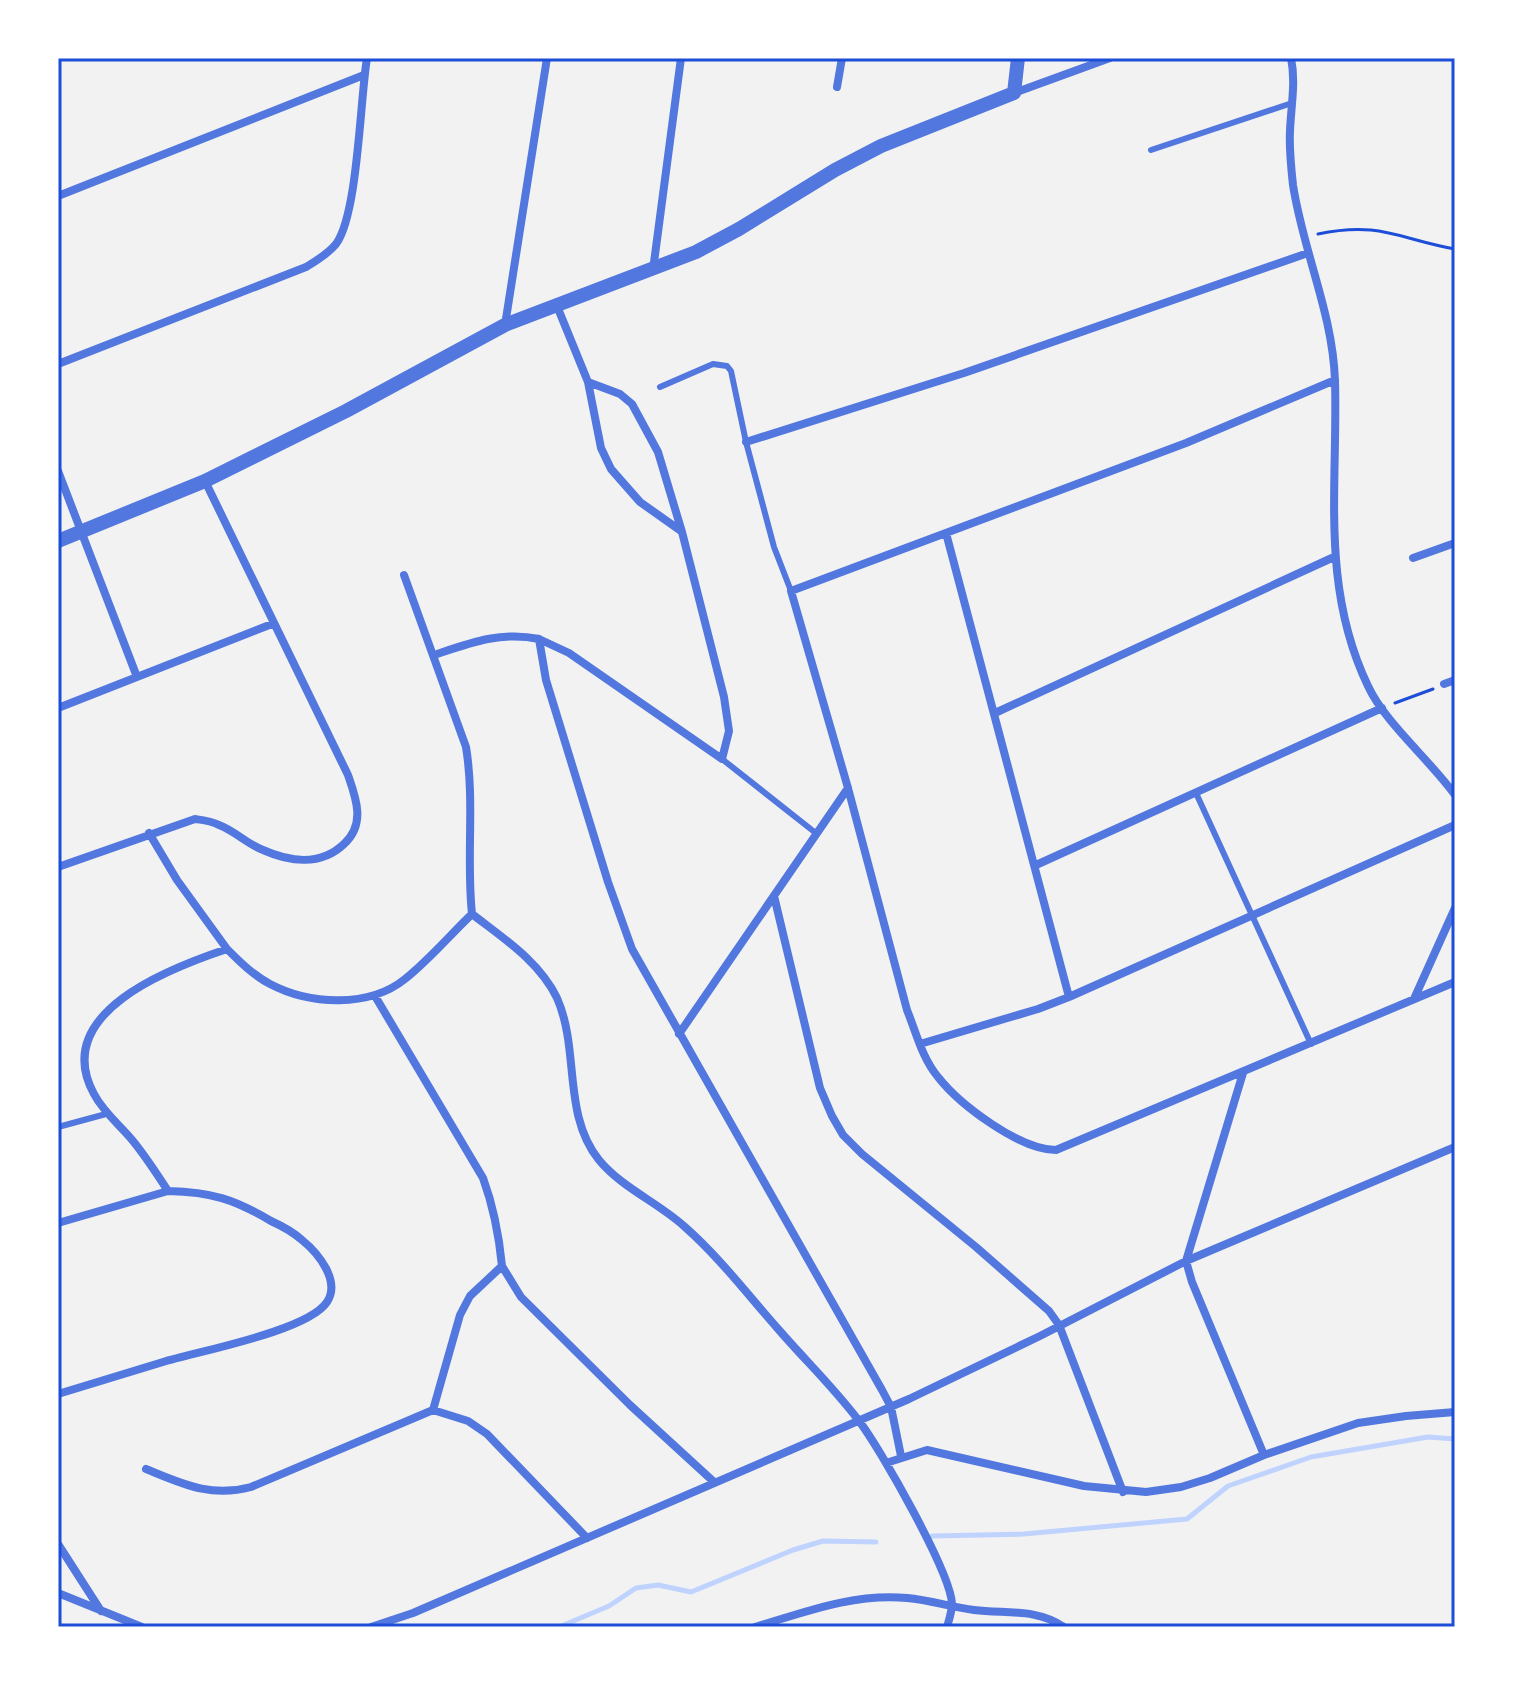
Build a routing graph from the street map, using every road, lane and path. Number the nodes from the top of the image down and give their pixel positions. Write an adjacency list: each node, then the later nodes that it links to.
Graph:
1 (367, 58): 8 (street)
2 (547, 58): 19 (street)
3 (681, 58): 17 (street)
4 (842, 58): 9 (street)
5 (1018, 58): 10 (street)
6 (1110, 58): 10 (street)
7 (1291, 58): 11 (street)
8 (364, 75): 13 (street); 20 (street)
9 (837, 87)
10 (1014, 93): 17 (street)
11 (1292, 103): 12 (lane); 14 (street)
12 (1151, 150)
13 (58, 196)
14 (1303, 237): 15 (path); 16 (street)
15 (1455, 249)
16 (1308, 253): 21 (street); 24 (street)
17 (653, 270): 18 (street)
18 (557, 306): 19 (street); 22 (street)
19 (505, 325): 26 (street)
20 (58, 364)
21 (1335, 380): 29 (street); 32 (street)
22 (588, 382): 28 (street); 28 (street)
23 (660, 387): 24 (lane)
24 (746, 442): 35 (lane)
25 (58, 471): 27 (street)
26 (205, 481): 27 (street); 36 (street)
27 (81, 532): 30 (street); 39 (street)
28 (682, 532): 45 (street)
29 (946, 533): 35 (street); 44 (street)
30 (58, 541)
31 (1455, 543): 33 (street)
32 (1334, 557): 43 (street); 44 (street)
33 (1413, 558)
34 (404, 575): 38 (street)
35 (791, 591): 46 (street)
36 (272, 624): 39 (street); 50 (street)
37 (539, 639): 38 (street); 45 (street); 63 (street)
38 (434, 655): 56 (street)
39 (137, 677): 42 (street)
40 (1455, 680): 41 (street)
41 (1444, 684): 43 (path)
42 (58, 708)
43 (1382, 708): 47 (street); 48 (street)
44 (995, 713): 52 (street)
45 (722, 759): 51 (lane)
46 (848, 788): 51 (street); 64 (street)
47 (1196, 793): 52 (street); 57 (lane)
48 (1455, 795)
49 (1455, 825): 57 (street)
50 (149, 833): 53 (street); 58 (street)
51 (817, 834): 54 (street)
52 (1036, 865): 61 (street)
53 (58, 867)
54 (774, 896): 63 (street); 74 (street)
55 (1455, 908): 62 (street)
56 (472, 914): 60 (street); 79 (street)
57 (1253, 916): 61 (street); 65 (lane)
58 (227, 949): 60 (street); 67 (street)
59 (1455, 982): 62 (street)
60 (375, 996): 73 (street)
61 (1069, 997): 64 (street)
62 (1414, 999): 65 (street)
63 (679, 1034): 76 (street)
64 (920, 1044): 66 (street)
65 (1311, 1044): 66 (street)
66 (1243, 1073): 72 (street)
67 (106, 1114): 68 (lane); 70 (street)
68 (58, 1127)
69 (1455, 1147): 72 (street)
70 (168, 1191): 71 (street); 75 (street)
71 (58, 1223)
72 (1186, 1261): 74 (street); 80 (street)
73 (502, 1266): 77 (street); 84 (street)
74 (1059, 1325): 76 (street); 85 (street)
75 (58, 1394)
76 (891, 1407): 79 (street); 81 (street)
77 (433, 1410): 83 (street); 86 (street)
78 (1455, 1412): 80 (street)
79 (859, 1421): 82 (street); 84 (street)
80 (1264, 1455): 85 (street)
81 (901, 1456): 82 (street); 85 (street)
82 (886, 1463): 89 (street)
83 (146, 1469)
84 (714, 1482): 86 (street)
85 (1123, 1492)
86 (587, 1538): 92 (street)
87 (58, 1546): 90 (street)
88 (58, 1593): 90 (street)
89 (952, 1605): 93 (street); 94 (street); 95 (street)
90 (101, 1611): 91 (street)
91 (142, 1627)
92 (371, 1627)
93 (755, 1627)
94 (947, 1627)
95 (1064, 1627)

